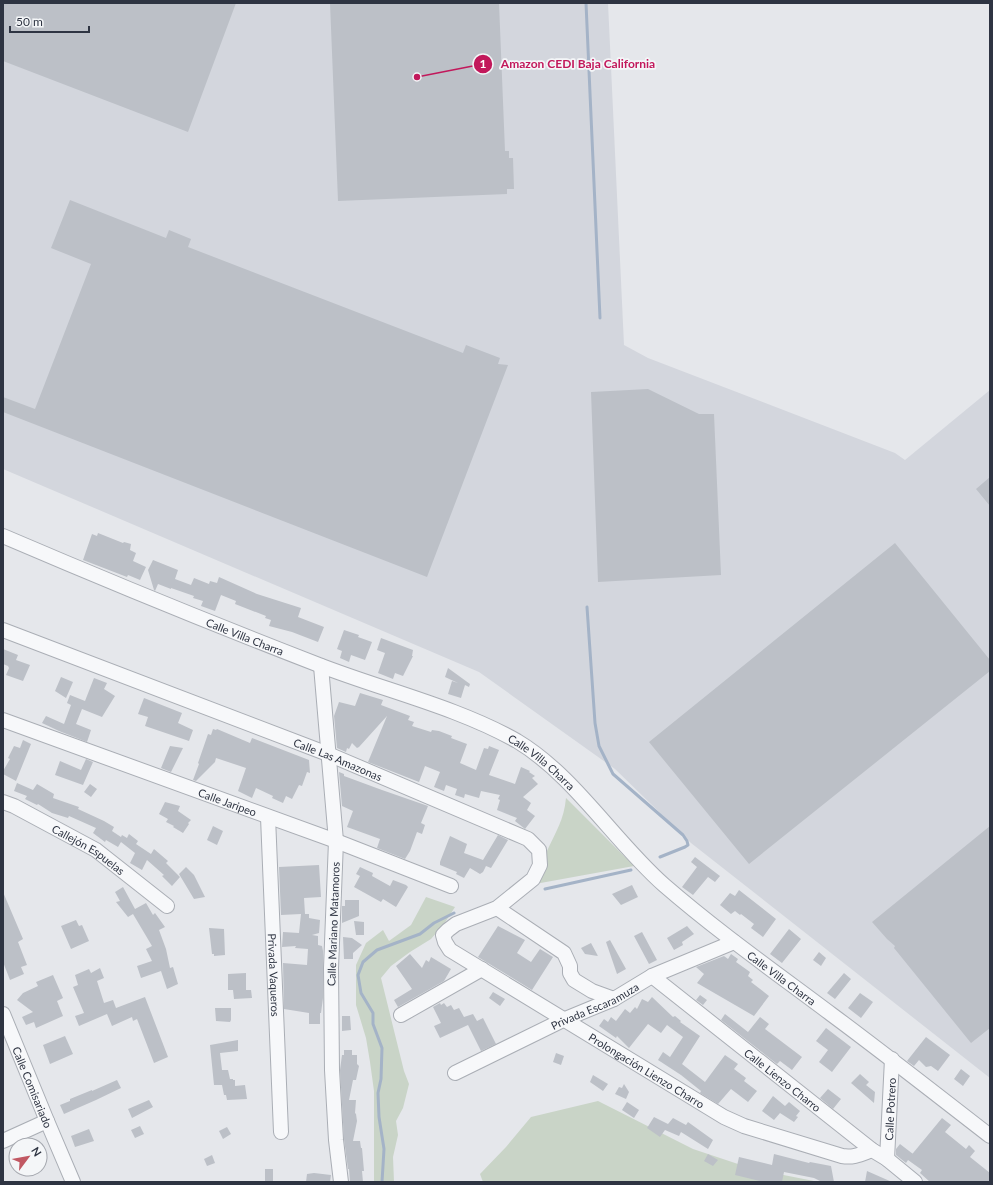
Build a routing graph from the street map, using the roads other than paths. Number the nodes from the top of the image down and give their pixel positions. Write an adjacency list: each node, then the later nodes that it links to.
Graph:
1 (3, 536): 3 (street, Calle Villa Charra)
2 (3, 630): 5 (street, Calle Las Amazonas)
3 (321, 666): 5 (street, Calle Mariano Matamoros); 13 (street, Calle Villa Charra)
4 (3, 720): 7 (street, Calle Jaripeo)
5 (328, 754): 8 (street, Calle Mariano Matamoros); 11 (street, Calle Las Amazonas)
6 (3, 802): 10 (street, Callejón Espuelas)
7 (268, 817): 8 (street, Calle Jaripeo); 23 (street, Privada Vaqueros)
8 (336, 841): 9 (street, Calle Jaripeo); 29 (street, Calle Mariano Matamoros)
9 (451, 886)
10 (167, 906)
11 (497, 908): 12 (street, Calle Las Amazonas); 16 (street)
12 (443, 935): 14 (street, Prolongación Lienzo Charro)
13 (734, 942): 15 (street, Privada Escaramuza); 20 (street, Calle Villa Charra)
14 (482, 969): 18 (street); 19 (street, Prolongación Lienzo Charro)
15 (652, 976): 16 (street, Privada Escaramuza); 26 (street, Calle Lienzo Charro)
16 (614, 999): 19 (street, Privada Escaramuza)
17 (3, 1014): 22 (street, Calle Comisariado)
18 (401, 1015)
19 (563, 1020): 21 (street, Privada Escaramuza); 26 (street, Prolongación Lienzo Charro)
20 (892, 1059): 24 (street, Calle Villa Charra); 27 (street, Calle Potrero)
21 (455, 1073)
22 (47, 1121): 25 (street); 28 (street, Calle Comisariado)
23 (281, 1132)
24 (990, 1136)
25 (3, 1140)
26 (872, 1150): 27 (street, Calle Lienzo Charro)
27 (887, 1160): 30 (street, Calle Lienzo Charro)
28 (73, 1182)
29 (341, 1182)
30 (916, 1182)

